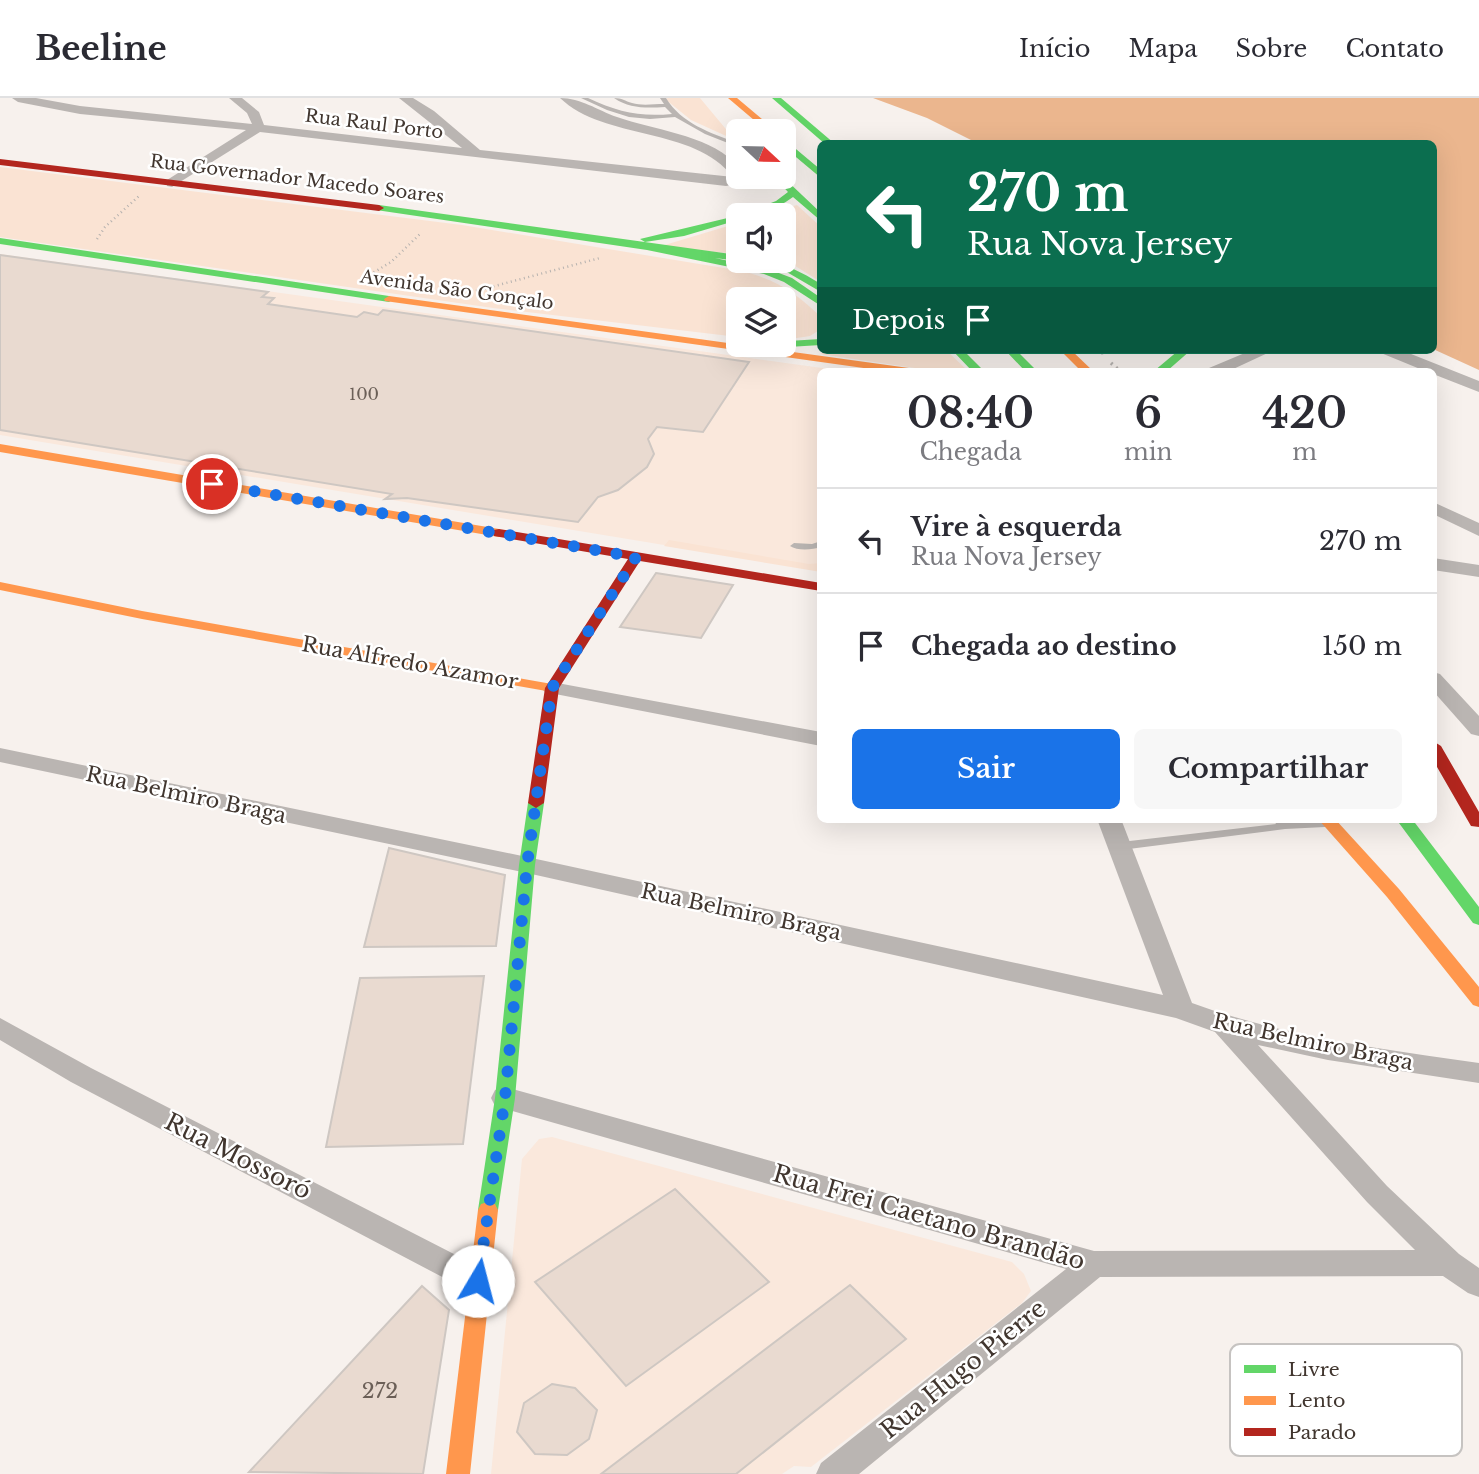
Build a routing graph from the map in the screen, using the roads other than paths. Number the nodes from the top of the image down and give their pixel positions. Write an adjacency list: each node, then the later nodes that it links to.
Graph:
1 (18, 98): 15 (street, Rua Raul Porto)
2 (235, 98): 15 (street)
3 (405, 98): 17 (street)
4 (566, 98): 20 (street)
5 (584, 98): 13 (lane)
6 (617, 98): 11 (lane)
7 (663, 98): 10 (lane)
8 (732, 98): 14 (main road)
9 (776, 98): 19 (main road)
10 (668, 105): 11 (lane); 12 (lane)
11 (642, 107): 13 (lane)
12 (677, 114): 13 (lane); 16 (lane)
13 (638, 118)
14 (757, 119)
15 (258, 128): 21 (street, Rua Raul Porto); 28 (street)
16 (706, 133): 18 (lane); 20 (lane)
17 (459, 137): 21 (street); 22 (street)
18 (726, 140)
19 (826, 140)
20 (690, 143): 25 (street)
21 (438, 149): 22 (street, Rua Raul Porto)
22 (477, 153): 27 (street, Rua Raul Porto)
23 (796, 153): 26 (main road)
24 (0, 162): 28 (main road, Rua Governador Macedo Soares)
25 (726, 162)
26 (817, 171)
27 (726, 177)
28 (166, 182): 34 (main road, Rua Governador Macedo Soares)
29 (791, 189): 30 (main road)
30 (794, 192): 31 (main road); 32 (main road)
31 (779, 203)
32 (817, 214)
33 (726, 220): 34 (main road, Rua Governador Macedo Soares)
34 (590, 237): 36 (main road, Rua Governador Macedo Soares)
35 (0, 241): 41 (main road, Avenida São Gonçalo)
36 (647, 247): 37 (main road); 40 (main road, Rua Governador Macedo Soares)
37 (726, 257)
38 (795, 273): 39 (main road)
39 (817, 286)
40 (817, 300)
41 (614, 331): 43 (main road); 53 (main road, Avenida São Gonçalo)
42 (817, 336): 44 (main road)
43 (726, 339)
44 (796, 341)
45 (817, 342): 46 (main road)
46 (796, 343)
47 (961, 354): 54 (main road)
48 (1014, 354): 55 (main road)
49 (1069, 354): 56 (main road)
50 (1181, 354): 57 (main road)
51 (1256, 354): 58 (street)
52 (1397, 354): 59 (street)
53 (887, 368)
54 (975, 368)
55 (1028, 368)
56 (1084, 368)
57 (1164, 368)
58 (1222, 368)
59 (1432, 368)
60 (1437, 370): 61 (street)
61 (1479, 387)
62 (0, 448): 67 (main road)
63 (1437, 509): 64 (street)
64 (1479, 530)
65 (817, 544): 66 (lane)
66 (794, 546)
67 (636, 557): 71 (main road); 73 (main road)
68 (1437, 565): 69 (street)
69 (1479, 571)
70 (0, 586): 73 (main road, Rua Alfredo Azamor)
71 (817, 586)
72 (1437, 681): 74 (street)
73 (552, 688): 76 (street, Rua Alfredo Azamor); 86 (main road)
74 (1470, 710): 75 (street)
75 (1479, 729)
76 (817, 738)
77 (1437, 753): 84 (main road)
78 (0, 755): 86 (street, Rua Belmiro Braga)
79 (1437, 775): 84 (main road)
80 (1111, 823): 85 (street)
81 (1282, 823): 85 (lane)
82 (1330, 823): 88 (main road)
83 (1407, 823): 87 (main road)
84 (1478, 824)
85 (1121, 846): 89 (street)
86 (527, 865): 89 (street, Rua Belmiro Braga); 93 (main road)
87 (1479, 919)
88 (1479, 1000)
89 (1181, 1009): 90 (street, Rua Belmiro Braga)
90 (1226, 1027): 92 (street, Rua Belmiro Braga); 95 (street)
91 (0, 1028): 96 (street, Rua Mossoró)
92 (1479, 1073)
93 (505, 1098): 94 (street, Rua Frei Caetano Brandão); 96 (main road)
94 (1094, 1264): 95 (street, Rua Frei Caetano Brandão); 99 (street, Rua Hugo Pierre)
95 (1448, 1264): 97 (street)
96 (478, 1281): 98 (main road)
97 (1479, 1284)
98 (458, 1474)
99 (833, 1474)

